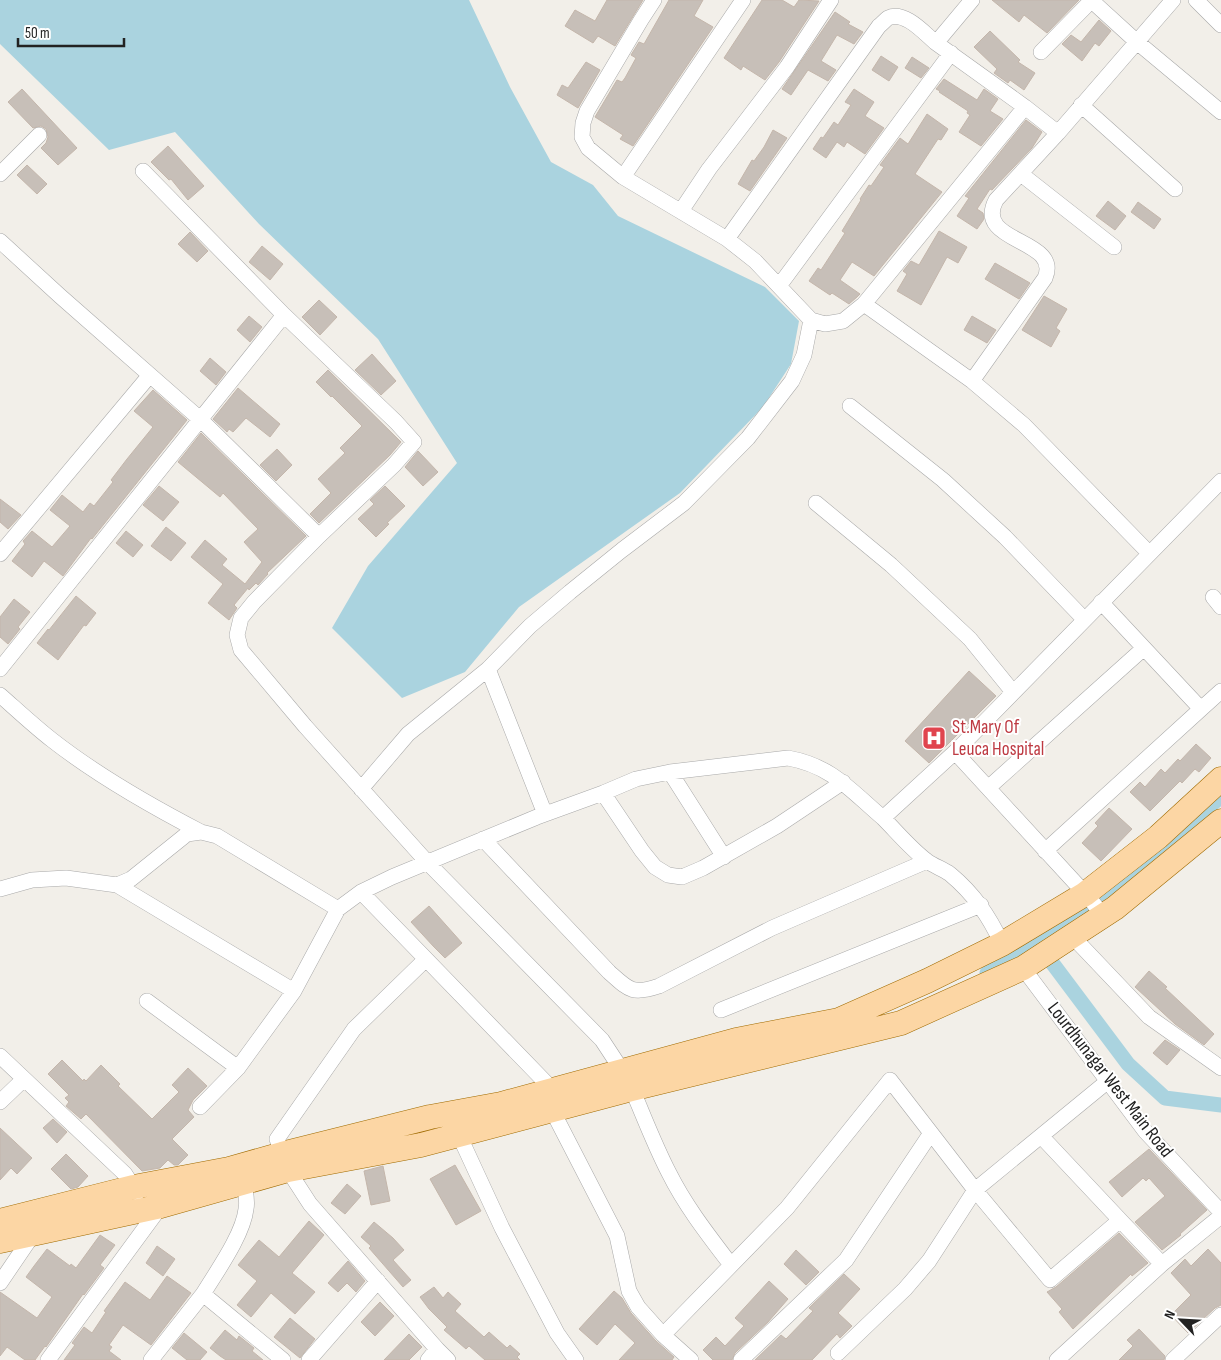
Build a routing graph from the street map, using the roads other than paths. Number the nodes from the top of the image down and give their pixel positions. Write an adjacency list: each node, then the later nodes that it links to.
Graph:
1 (654, 0): 21 (street)
2 (743, 0): 21 (street)
3 (831, 0): 23 (street)
4 (972, 0): 10 (street)
5 (1092, 0): 9 (street); 11 (street)
6 (1172, 0): 9 (street)
7 (1196, 0): 8 (street)
8 (1221, 25)
9 (1137, 42): 13 (street); 15 (street)
10 (936, 43): 12 (street); 24 (street)
11 (1041, 52)
12 (951, 53): 14 (street); 27 (street)
13 (1081, 106): 16 (street); 22 (street)
14 (1025, 107): 16 (street); 28 (street)
15 (1221, 112)
16 (1058, 133): 20 (street)
17 (38, 135): 19 (street)
18 (143, 172): 29 (street)
19 (0, 174)
20 (1021, 174): 26 (street); 32 (street)
21 (623, 177): 23 (street)
22 (1175, 189)
23 (681, 212): 24 (street)
24 (727, 239): 27 (street)
25 (0, 241): 31 (street)
26 (1114, 246)
27 (780, 286): 30 (street)
28 (864, 304): 30 (street); 32 (street)
29 (284, 315): 34 (street); 37 (street)
30 (811, 320): 44 (street)
31 (150, 375): 34 (street); 39 (street)
32 (972, 381): 38 (street)
33 (850, 406): 41 (street)
34 (200, 419): 37 (street); 43 (street)
35 (1221, 481): 38 (street)
36 (816, 503): 46 (street)
37 (319, 536): 54 (street)
38 (1149, 553): 40 (street)
39 (0, 554)
40 (1101, 602): 41 (street); 42 (street)
41 (1084, 619): 46 (street)
42 (1144, 648): 48 (street); 53 (street)
43 (0, 669)
44 (488, 669): 54 (street); 56 (street)
45 (1221, 691): 48 (street)
46 (1013, 692): 49 (street)
47 (0, 695): 59 (street)
48 (1201, 709): 61 (street)
49 (955, 752): 53 (street); 57 (street)
50 (670, 772): 52 (street); 55 (street); 62 (street)
51 (1221, 779): 69 (main road)
52 (843, 782): 57 (street); 62 (street)
53 (988, 788): 61 (street)
54 (361, 789): 64 (street)
55 (603, 793): 56 (street); 62 (street)
56 (545, 814): 60 (street)
57 (883, 818): 63 (street)
58 (1221, 821): 69 (main road)
59 (201, 832): 65 (street); 70 (street)
60 (483, 839): 63 (street); 64 (street)
61 (1045, 852): 69 (street)
62 (724, 857)
63 (927, 860): 68 (street)
64 (427, 862): 67 (street); 82 (street)
65 (117, 885): 66 (street); 75 (street)
66 (0, 889)
67 (361, 892): 70 (street); 74 (street)
68 (981, 905): 72 (street); 77 (street)
69 (1094, 905): 71 (main road); 72 (main road)
70 (338, 909): 75 (street)
71 (1072, 936): 73 (main road); 80 (street)
72 (1002, 944): 82 (main road)
73 (1038, 958): 82 (main road); 83 (street, Lourdhunagar West Main Road)
74 (426, 959): 84 (street); 90 (street)
75 (294, 991): 79 (street)
76 (147, 1001): 79 (street)
77 (721, 1010)
78 (0, 1056): 81 (street)
79 (238, 1068): 86 (street)
80 (1221, 1068)
81 (24, 1079): 85 (street); 93 (street)
82 (628, 1080): 84 (main road); 100 (street)
83 (1108, 1082): 89 (street); 94 (street, Lourdhunagar West Main Road)
84 (552, 1100): 88 (main road); 90 (main road); 105 (street)
85 (0, 1102)
86 (200, 1107)
87 (931, 1133): 92 (street); 100 (street); 115 (street)
88 (459, 1135): 90 (main road); 113 (street)
89 (1041, 1136): 92 (street); 95 (street)
90 (285, 1162): 91 (main road); 93 (main road); 101 (street)
91 (244, 1182): 93 (main road); 103 (street)
92 (975, 1190): 95 (street); 107 (street)
93 (143, 1199): 96 (main road); 97 (main road); 108 (street)
94 (1221, 1214): 99 (street)
95 (1120, 1220): 99 (street)
96 (0, 1221)
97 (34, 1233): 98 (main road); 102 (street)
98 (0, 1242)
99 (1162, 1264): 116 (street)
100 (731, 1266): 105 (street)
101 (378, 1280): 106 (street); 111 (street)
102 (0, 1283)
103 (204, 1294): 109 (street); 110 (street)
104 (1221, 1315): 117 (street)
105 (663, 1334): 114 (street)
106 (433, 1354): 112 (street)
107 (837, 1358)
108 (48, 1360)
109 (151, 1360)
110 (283, 1360)
111 (309, 1360)
112 (448, 1360)
113 (576, 1360)
114 (691, 1360)
115 (741, 1360)
116 (1056, 1360)
117 (1173, 1360)

